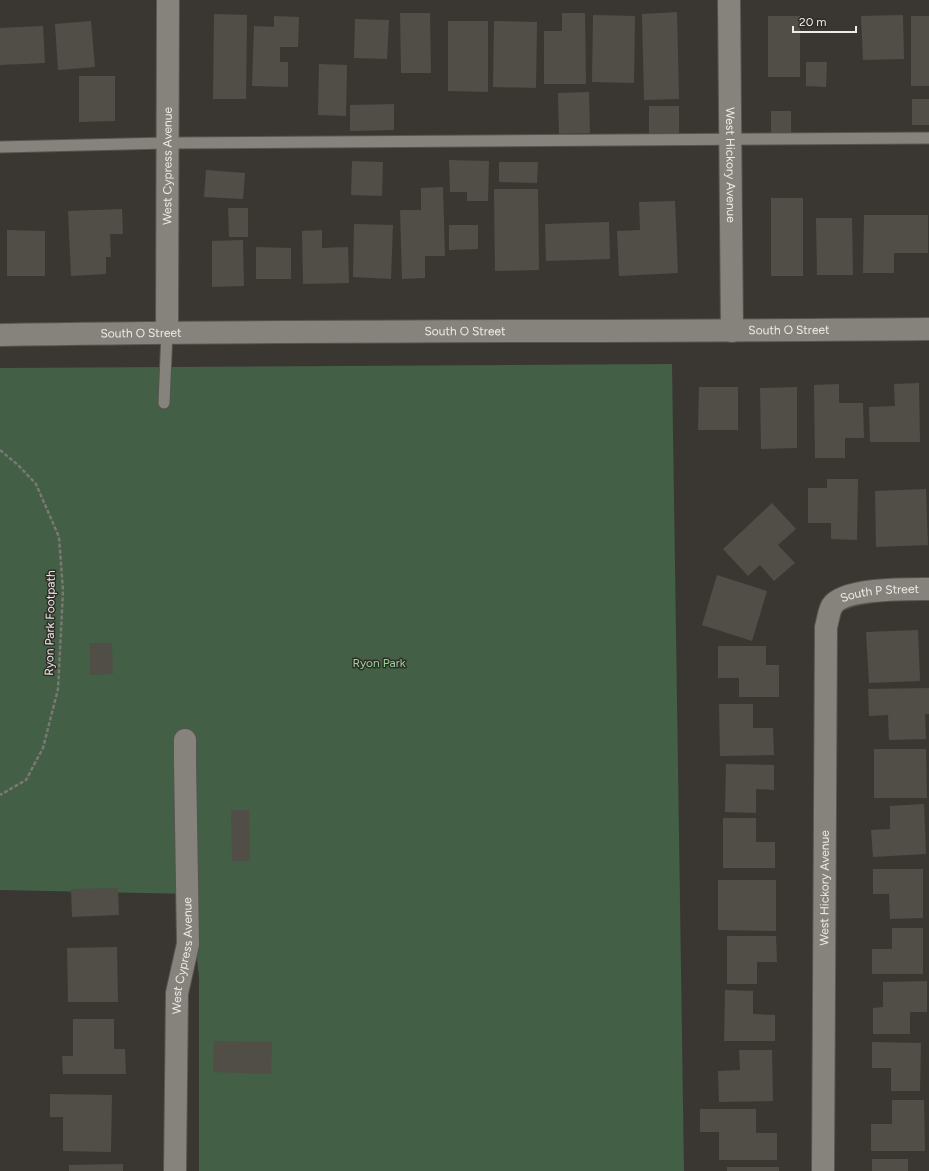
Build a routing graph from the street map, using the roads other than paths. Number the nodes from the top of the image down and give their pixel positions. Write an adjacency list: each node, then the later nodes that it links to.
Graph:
1 (168, 0): 5 (street, West Cypress Avenue)
2 (729, 0): 3 (street, West Hickory Avenue)
3 (730, 138): 4 (lane); 5 (lane); 8 (street, West Hickory Avenue)
4 (929, 138)
5 (167, 143): 6 (lane); 9 (street, West Cypress Avenue)
6 (0, 147)
7 (929, 329): 8 (street, South O Street)
8 (732, 331): 9 (street, South O Street)
9 (167, 332): 10 (street, South O Street); 11 (lane)
10 (0, 335)
11 (164, 403)
12 (929, 589): 13 (street, South P Street)
13 (832, 605): 16 (street, West Hickory Avenue)
14 (185, 740): 15 (street, West Cypress Avenue)
15 (175, 1171)
16 (824, 1171)

